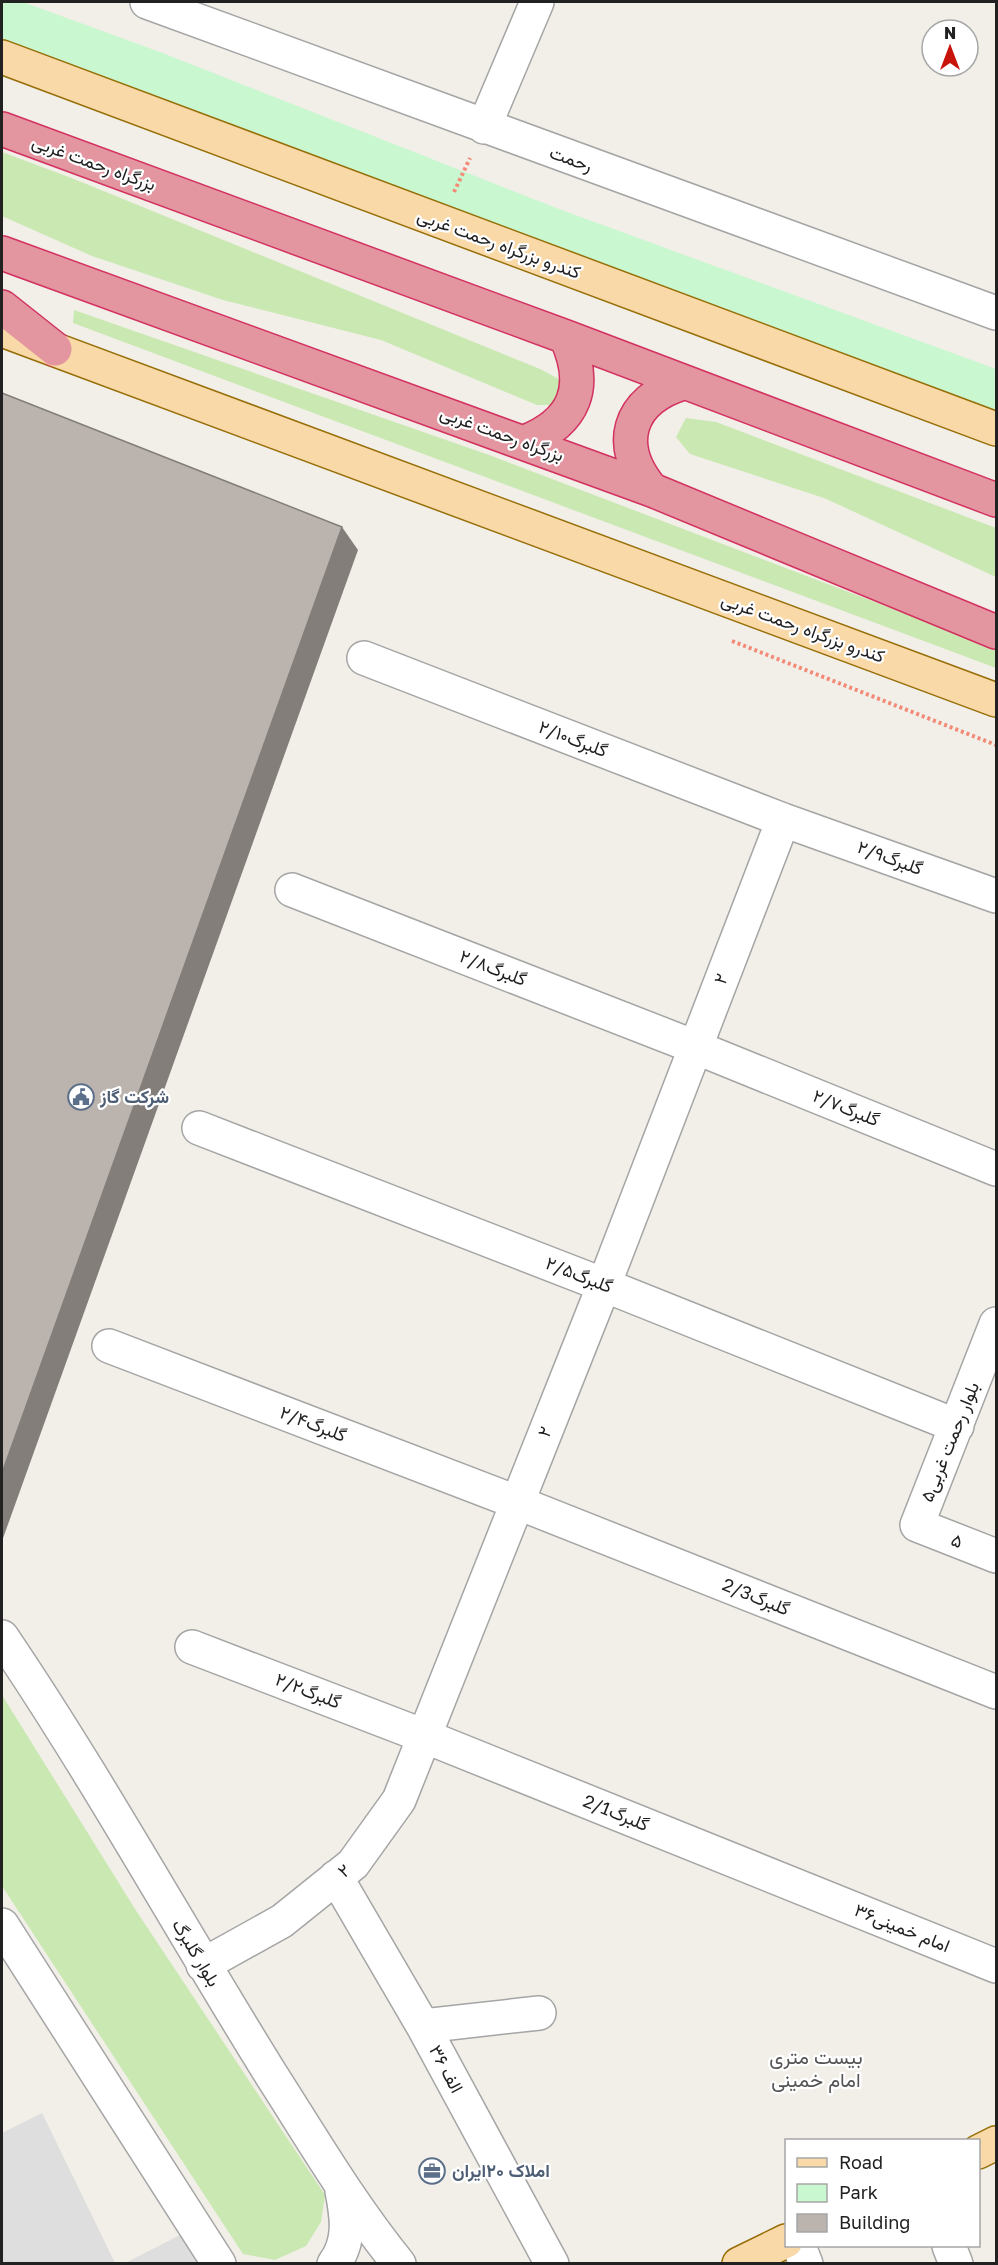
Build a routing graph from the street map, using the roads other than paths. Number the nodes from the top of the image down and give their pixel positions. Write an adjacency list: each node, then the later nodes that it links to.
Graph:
1 (147, 2): 4 (street, رحمت)
2 (537, 2): 4 (street)
3 (2, 57): 13 (main road, کندرو بزرگراه رحمت غربی)
4 (484, 127): 8 (street, رحمت)
5 (2, 129): 10 (highway, بزرگراه رحمت غربی)
6 (2, 253): 14 (highway, بزرگراه رحمت غربی)
7 (2, 307): 11 (highway)
8 (996, 313)
9 (2, 330): 11 (main road, کندرو بزرگراه رحمت غربی)
10 (566, 337): 12 (highway, بزرگراه رحمت غربی); 14 (highway)
11 (55, 349): 19 (main road, کندرو بزرگراه رحمت غربی)
12 (683, 382): 15 (highway); 16 (highway, بزرگراه رحمت غربی)
13 (996, 429)
14 (525, 442): 15 (highway, بزرگراه رحمت غربی)
15 (652, 490): 17 (highway, بزرگراه رحمت غربی)
16 (996, 500)
17 (996, 632)
18 (364, 658): 20 (street, گلبرگ۲/۱۰)
19 (996, 700)
20 (783, 820): 22 (street, گلبرگ۲/۹); 23 (street, ۲)
21 (292, 890): 23 (street, گلبرگ۲/۸)
22 (996, 896)
23 (695, 1047): 25 (street, گلبرگ۲/۷); 26 (street, ۲)
24 (199, 1128): 26 (street, گلبرگ۲/۵)
25 (996, 1169)
26 (604, 1285): 29 (street, گلبرگ۲/۵); 30 (street, ۲)
27 (996, 1324): 29 (street, بلوار رحمت غربی۵)
28 (109, 1346): 30 (street, گلبرگ۲/۴)
29 (957, 1426): 31 (street, بلوار رحمت غربی۵)
30 (516, 1502): 35 (street, 2/3گلبرگ); 36 (street, ۲)
31 (917, 1525): 32 (street, ۵)
32 (996, 1557)
33 (2, 1637): 40 (street, بلوار گلبرگ)
34 (192, 1647): 36 (street, گلبرگ۲/۲)
35 (996, 1692)
36 (424, 1736): 37 (street, ۲); 38 (street, 2/1گلبرگ)
37 (336, 1877): 40 (street, ۲); 43 (street, ۳۶ الف)
38 (808, 1890): 41 (street, امام خمینی۳۶)
39 (2, 1924): 50 (street)
40 (203, 1965): 46 (street, بلوار گلبرگ)
41 (996, 1966)
42 (539, 2013): 43 (street)
43 (423, 2026): 53 (street, ۳۶ الف)
44 (996, 2143): 45 (main road)
45 (980, 2151)
46 (342, 2186): 51 (street); 52 (street, بلوار گلبرگ)
47 (785, 2241): 54 (main road)
48 (799, 2247): 55 (street)
49 (950, 2247): 56 (street)
50 (220, 2262)
51 (334, 2264)
52 (399, 2264)
53 (552, 2264)
54 (739, 2264)
55 (806, 2264)
56 (956, 2264)

